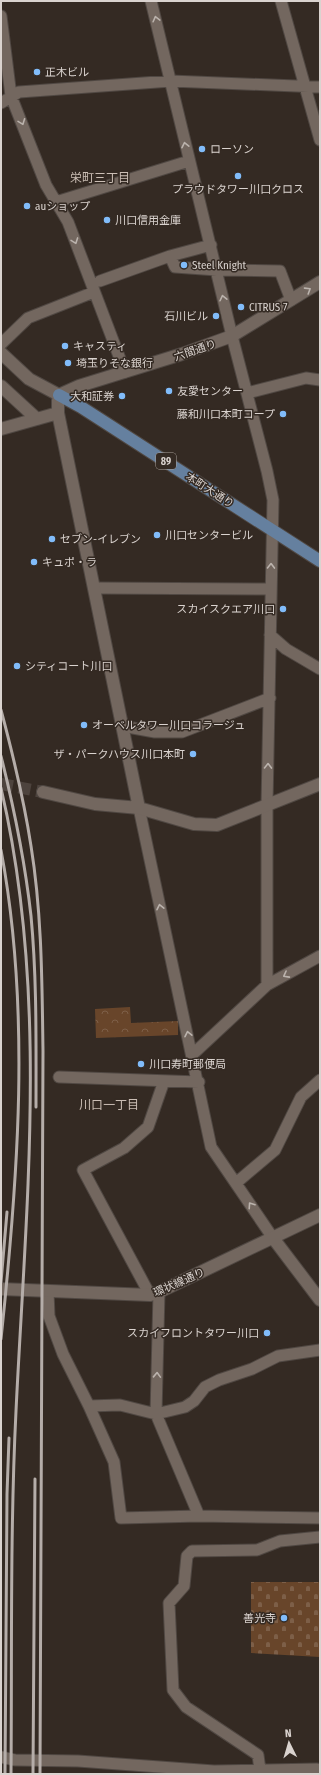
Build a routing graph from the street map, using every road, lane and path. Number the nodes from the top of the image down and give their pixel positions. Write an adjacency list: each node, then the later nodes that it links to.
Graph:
1 (151, 1): 4 (street, one-way to 1)
2 (281, 1): 5 (street)
3 (1, 17): 7 (street)
4 (171, 81): 5 (street); 7 (street); 10 (street, one-way to 4)
5 (305, 86): 6 (street); 9 (street)
6 (320, 87)
7 (11, 96): 8 (street); 11 (street, one-way to 11)
8 (1, 103)
9 (320, 140)
10 (189, 161): 11 (street); 12 (street)
11 (56, 202): 17 (street, one-way to 17)
12 (211, 245): 13 (street); 14 (street)
13 (170, 256): 14 (street); 15 (street)
14 (217, 270): 18 (street); 19 (street, one-way to 14)
15 (100, 281)
16 (320, 282): 18 (street, 六間通り, one-way to 16)
17 (94, 292): 20 (street); 22 (street)
18 (291, 300): 19 (street, 六間通り)
19 (232, 336): 22 (street, 六間通り); 25 (street)
20 (1, 344)
21 (1, 353): 26 (street)
22 (124, 372): 26 (street, 六間通り)
23 (320, 380): 25 (street)
24 (1, 386): 28 (street)
25 (247, 394): 30 (street)
26 (59, 395): 27 (street); 30 (main road, 本町大通り / 89)
27 (58, 413): 28 (street); 32 (street)
28 (38, 419): 29 (street)
29 (1, 429)
30 (272, 529): 31 (main road, 本町大通り / 89); 33 (street, one-way to 30)
31 (320, 560)
32 (94, 588): 33 (street); 37 (street)
33 (271, 589): 34 (street)
34 (270, 635): 35 (street); 36 (street)
35 (320, 669)
36 (270, 698): 37 (street); 40 (street, one-way to 36)
37 (122, 726): 41 (street)
38 (320, 784): 40 (street)
39 (43, 792): 41 (street)
40 (267, 805): 41 (street); 43 (street)
41 (139, 808): 44 (street, one-way to 41)
42 (320, 956): 43 (street, one-way to 43)
43 (267, 984): 44 (street)
44 (192, 1054): 48 (street)
45 (59, 1077): 46 (street)
46 (164, 1080): 48 (street); 54 (street)
47 (320, 1080): 49 (street)
48 (199, 1082): 49 (street)
49 (236, 1183): 51 (street, one-way to 49)
50 (320, 1215): 51 (street, 環状線通り)
51 (273, 1238): 54 (street, 環状線通り); 55 (street)
52 (1, 1290): 53 (street, 環状線通り)
53 (48, 1291): 54 (street, 環状線通り); 57 (street)
54 (155, 1294): 58 (street, one-way to 54)
55 (320, 1300)
56 (320, 1350): 58 (street)
57 (89, 1406): 58 (street); 59 (street)
58 (156, 1414): 59 (street)
59 (199, 1516): 60 (street)
60 (320, 1518)
61 (320, 1537): 64 (street)
62 (1, 1757): 64 (street)
63 (317, 1769): 64 (street)
64 (260, 1770)

